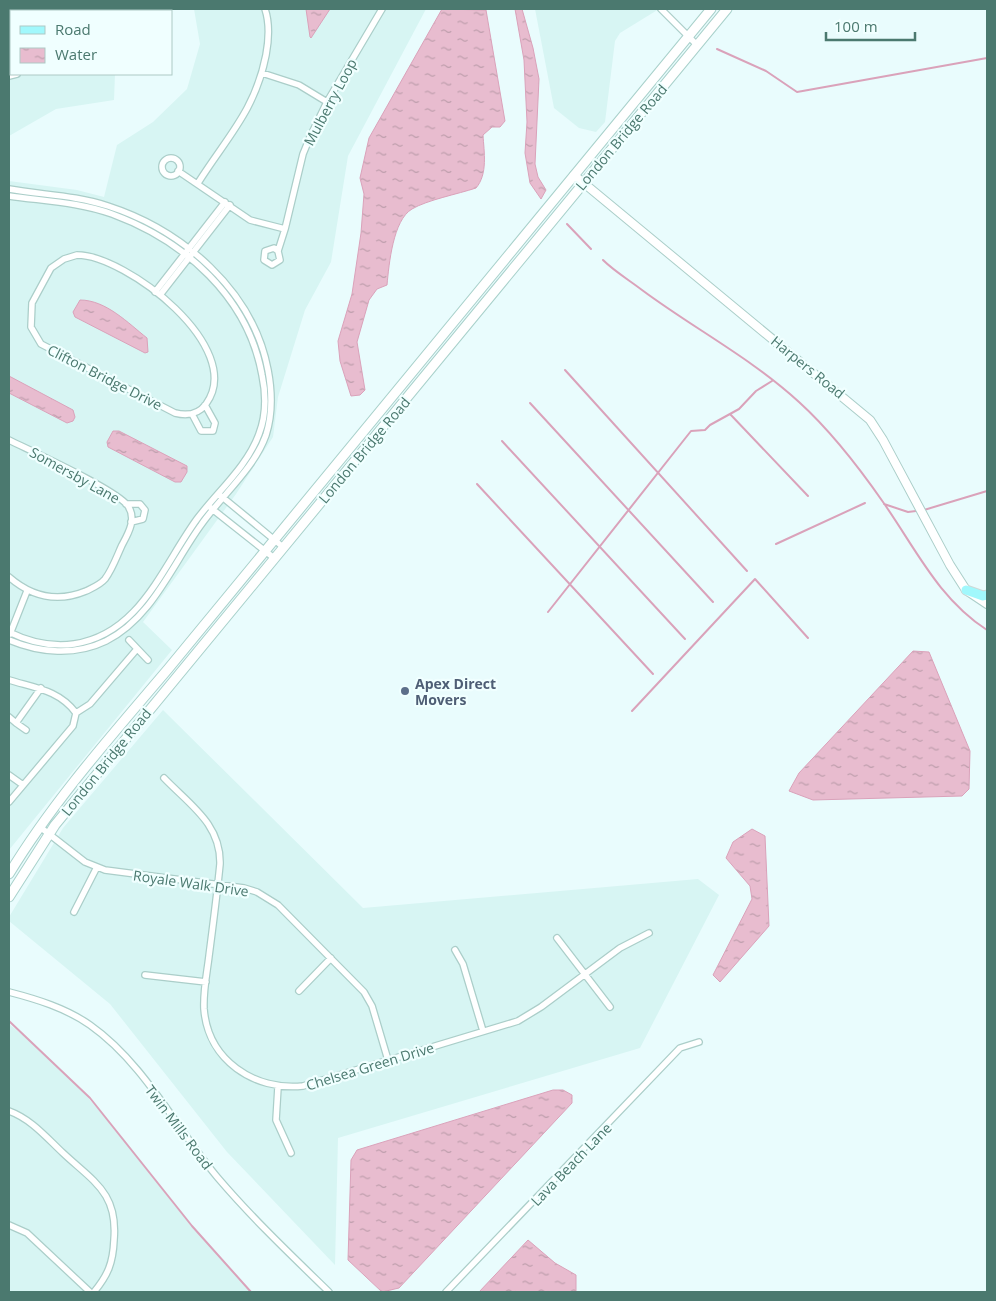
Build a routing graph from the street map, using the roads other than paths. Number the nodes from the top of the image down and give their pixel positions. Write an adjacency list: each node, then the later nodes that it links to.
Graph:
1 (265, 9): 8 (street)
2 (382, 9): 9 (street, Mulberry Loop)
3 (662, 9): 6 (street)
4 (711, 9): 6 (main road, London Bridge Road)
5 (727, 9): 7 (main road, London Bridge Road)
6 (688, 36): 7 (street); 11 (main road, London Bridge Road)
7 (697, 45): 13 (main road, London Bridge Road)
8 (262, 73): 9 (street); 12 (street)
9 (328, 102): 17 (street, Mulberry Loop)
10 (178, 171): 12 (street)
11 (574, 175): 13 (street, Harpers Road); 28 (main road, London Bridge Road)
12 (198, 183): 16 (street)
13 (582, 183): 29 (main road, London Bridge Road); 33 (street, Harpers Road)
14 (9, 189): 19 (street)
15 (9, 196): 19 (street)
16 (227, 204): 17 (street); 19 (street)
17 (285, 229): 18 (street, Mulberry Loop)
18 (278, 251)
19 (189, 253): 20 (street); 24 (street)
20 (157, 294): 21 (street, Clifton Bridge Drive); 22 (street, Clifton Bridge Drive)
21 (205, 405): 22 (street); 22 (street)
22 (192, 414)
23 (9, 440): 25 (street, Somersby Lane)
24 (220, 495): 26 (street); 28 (street)
25 (126, 504): 27 (street, Somersby Lane); 27 (street)
26 (210, 508): 30 (street); 37 (street); 38 (street)
27 (131, 522): 34 (street)
28 (274, 539): 29 (street); 30 (main road, London Bridge Road)
29 (283, 547): 31 (main road, London Bridge Road)
30 (264, 550): 31 (street); 52 (main road, London Bridge Road)
31 (274, 558): 53 (main road, London Bridge Road)
32 (9, 577): 34 (street)
33 (966, 590): 35 (main road); 36 (street, Harpers Road)
34 (27, 591): 37 (street)
35 (987, 595)
36 (987, 604)
37 (9, 632): 38 (street)
38 (9, 640)
39 (129, 640): 40 (street)
40 (137, 649): 41 (street); 44 (street)
41 (148, 660)
42 (9, 680): 43 (street)
43 (41, 688): 44 (street); 46 (street)
44 (76, 713): 50 (street)
45 (9, 718): 46 (street)
46 (16, 722): 47 (street)
47 (26, 730)
48 (9, 775): 50 (street)
49 (164, 778): 56 (street, Chelsea Green Drive)
50 (23, 785): 51 (street)
51 (9, 802)
52 (40, 827): 53 (street, Royale Walk Drive); 55 (main road, London Bridge Road)
53 (49, 833): 54 (street, Royale Walk Drive); 57 (main road, London Bridge Road)
54 (96, 867): 56 (street, Royale Walk Drive); 58 (street)
55 (9, 874)
56 (218, 885): 62 (street, Royale Walk Drive); 65 (street, Chelsea Green Drive)
57 (9, 897)
58 (74, 912)
59 (649, 932): 64 (street, Chelsea Green Drive)
60 (557, 938): 64 (street)
61 (455, 950): 69 (street)
62 (331, 958): 66 (street); 71 (street, Royale Walk Drive)
63 (145, 974): 65 (street)
64 (584, 974): 68 (street); 69 (street, Chelsea Green Drive)
65 (206, 982): 72 (street, Chelsea Green Drive)
66 (299, 991)
67 (9, 992): 77 (street, Twin Mills Road)
68 (610, 1007)
69 (484, 1031): 71 (street, Chelsea Green Drive)
70 (699, 1042): 78 (street, Lava Beach Lane)
71 (388, 1060): 72 (street, Chelsea Green Drive)
72 (278, 1087): 74 (street)
73 (9, 1111): 76 (street)
74 (291, 1153)
75 (9, 1225): 76 (street)
76 (92, 1292)
77 (330, 1292)
78 (446, 1292)

